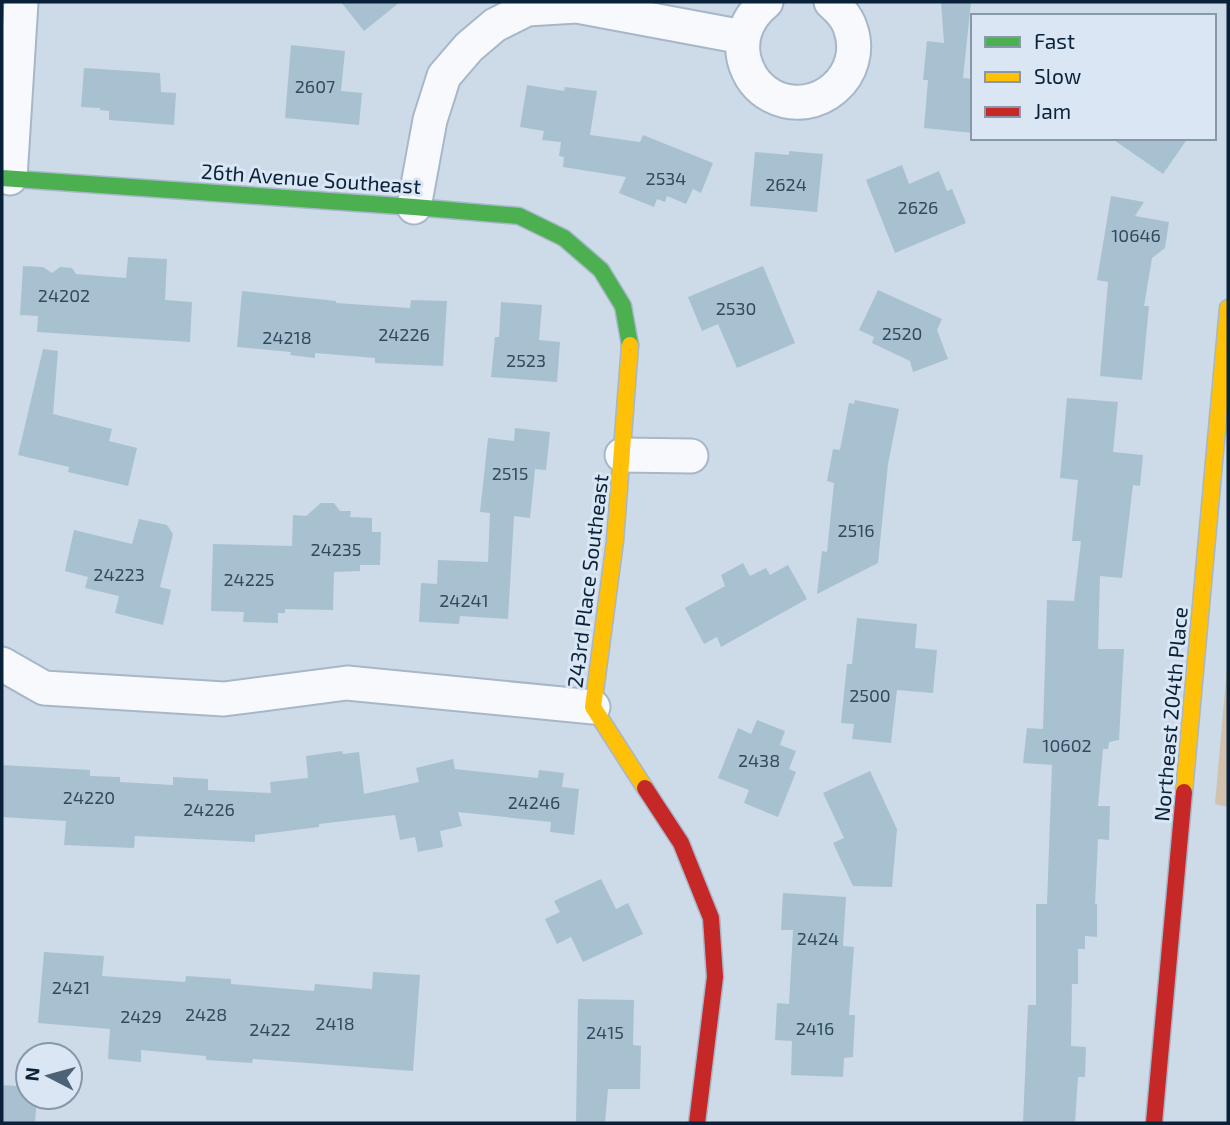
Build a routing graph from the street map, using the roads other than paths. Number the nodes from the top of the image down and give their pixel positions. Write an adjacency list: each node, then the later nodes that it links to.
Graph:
1 (21, 2): 5 (street)
2 (766, 2): 4 (street)
3 (831, 2): 4 (street)
4 (743, 37): 6 (street)
5 (6, 178): 6 (street, 26th Avenue Southeast)
6 (414, 206): 7 (street, 26th Avenue Southeast)
7 (601, 270): 9 (street, 243rd Place Southeast)
8 (1228, 308): 14 (street, Northeast 204th Place)
9 (622, 455): 10 (street); 12 (street, 243rd Place Southeast)
10 (691, 456)
11 (2, 664): 12 (street)
12 (593, 707): 13 (street, 243rd Place Southeast)
13 (697, 1123)
14 (1154, 1123)

